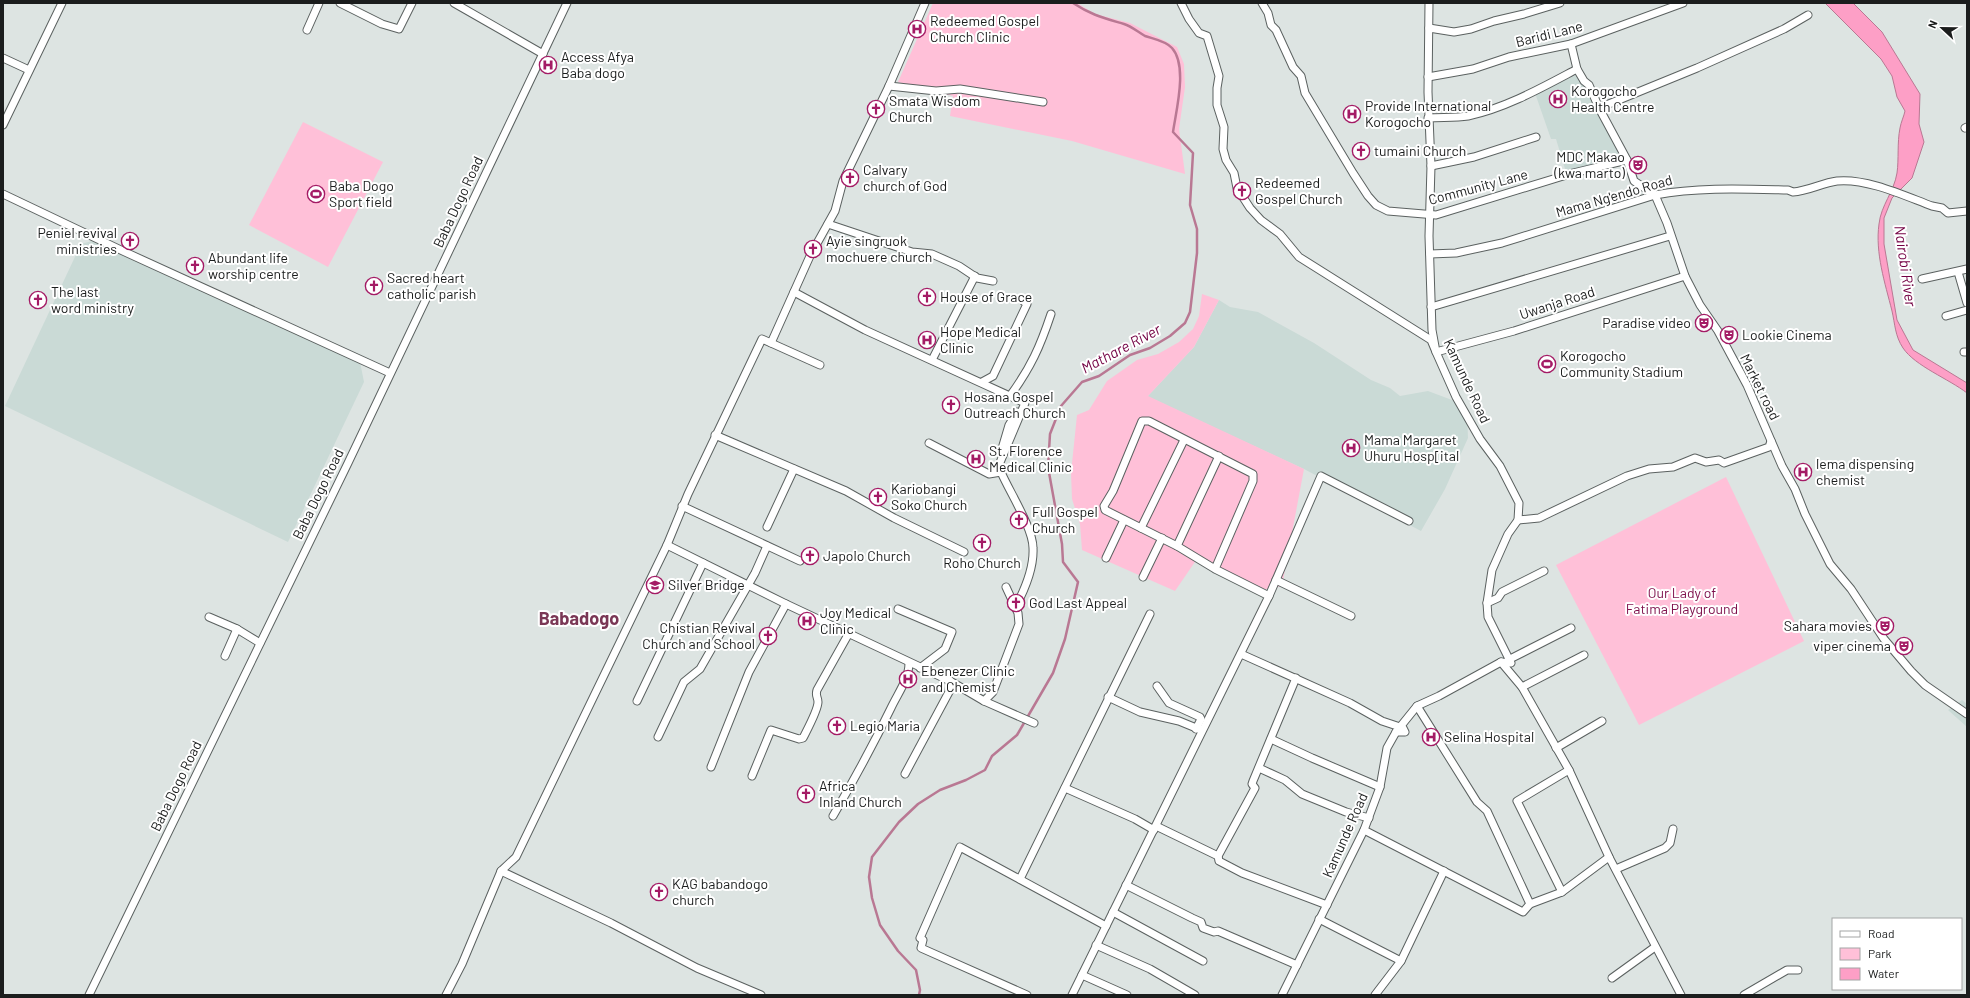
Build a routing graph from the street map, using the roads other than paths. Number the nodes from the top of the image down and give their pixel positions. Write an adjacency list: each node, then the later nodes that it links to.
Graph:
1 (62, 3): 20 (street)
2 (319, 3): 15 (street)
3 (340, 3): 4 (street)
4 (412, 3)
5 (454, 3): 17 (street)
6 (566, 3): 17 (street, Baba Dogo Road)
7 (925, 3): 22 (street)
8 (1181, 3): 51 (street)
9 (1262, 3): 33 (street, Community Lane)
10 (1430, 3): 14 (street, Kamunde Road)
11 (1560, 3): 14 (street)
12 (1683, 3): 16 (street, Baridi Lane)
13 (1808, 15): 24 (street)
14 (1429, 28): 21 (street, Kamunde Road)
15 (307, 30)
16 (1571, 44): 19 (street); 21 (street, Baridi Lane)
17 (543, 54): 54 (street, Baba Dogo Road)
18 (3, 58): 20 (street)
19 (1577, 69): 24 (street); 25 (street)
20 (28, 70): 26 (street)
21 (1428, 77): 25 (street, Kamunde Road)
22 (889, 86): 23 (street); 34 (street)
23 (1043, 102)
24 (1599, 108): 28 (street)
25 (1428, 118): 29 (street, Kamunde Road)
26 (3, 125)
27 (1536, 137): 29 (street)
28 (1627, 160): 31 (street); 33 (street, Community Lane)
29 (1431, 166): 33 (street, Kamunde Road)
30 (3, 194): 54 (street)
31 (1655, 195): 32 (street, Mama Ng'endo Road); 35 (street, Market road); 36 (street, Mama Ng'endo Road)
32 (1967, 211)
33 (1431, 215): 36 (street, Kamunde Road)
34 (828, 224): 39 (street); 43 (street)
35 (1670, 236): 40 (street, Market road); 46 (street)
36 (1430, 254): 46 (street, Kamunde Road)
37 (1967, 269): 38 (street)
38 (1958, 272): 41 (street); 45 (street)
39 (975, 276): 42 (street); 52 (street)
40 (1685, 276): 51 (street, Uwanja Road); 60 (street, Market road)
41 (1922, 279)
42 (993, 281)
43 (794, 292): 50 (street); 52 (street)
44 (1022, 300): 55 (street)
45 (1967, 303)
46 (1431, 307): 51 (street, Kamunde Road)
47 (1967, 310): 49 (street)
48 (1051, 314): 56 (street)
49 (1946, 316)
50 (772, 343): 53 (street); 58 (street)
51 (1436, 352): 67 (street, Kamunde Road)
52 (932, 360): 55 (street)
53 (820, 365)
54 (390, 373): 96 (street, Baba Dogo Road)
55 (982, 382): 56 (street)
56 (1010, 396): 64 (street)
57 (1017, 412): 64 (street)
58 (715, 435): 63 (street); 65 (street)
59 (1184, 440): 62 (street); 66 (street); 70 (street)
60 (1771, 441): 67 (street); 112 (street, Market road)
61 (929, 443): 64 (street)
62 (1219, 456): 74 (street); 79 (street)
63 (794, 469): 69 (street); 75 (street)
64 (999, 472): 88 (street)
65 (682, 506): 72 (street); 73 (street)
66 (1124, 520): 70 (street); 76 (street)
67 (1518, 520): 86 (street)
68 (1409, 521): 82 (street)
69 (767, 527)
70 (1141, 528): 71 (street)
71 (1162, 538): 74 (street); 81 (street)
72 (667, 545): 78 (street); 135 (street)
73 (767, 546): 77 (street); 83 (street)
74 (1177, 546): 79 (street)
75 (964, 552)
76 (1106, 558)
77 (800, 561)
78 (703, 563): 83 (street); 109 (street)
79 (1215, 569): 85 (street)
80 (1544, 571): 86 (street)
81 (1143, 577)
82 (1276, 580): 85 (street); 91 (street)
83 (746, 585): 87 (street); 117 (street)
84 (1006, 587): 110 (street)
85 (1269, 596): 97 (street)
86 (1487, 603): 100 (street)
87 (786, 604): 95 (street); 120 (street)
88 (1016, 606)
89 (898, 609): 103 (street)
90 (1150, 614): 108 (street)
91 (1351, 616)
92 (209, 617): 94 (street)
93 (1571, 628): 100 (street)
94 (237, 629): 96 (street); 99 (street)
95 (849, 633): 101 (street); 124 (street)
96 (260, 643): 153 (street, Baba Dogo Road)
97 (1241, 654): 104 (street); 115 (street)
98 (1584, 655): 107 (street)
99 (225, 656)
100 (1510, 659): 102 (street, Kamunde Road)
101 (909, 662): 103 (street); 127 (street)
102 (1501, 662): 107 (street); 111 (street, Kamunde Road)
103 (920, 668): 105 (street)
104 (1296, 678): 116 (street); 118 (street)
105 (950, 681): 110 (street); 123 (street)
106 (1157, 686): 115 (street)
107 (1522, 687): 119 (street)
108 (1108, 697): 115 (street); 125 (street)
109 (637, 701)
110 (984, 701): 114 (street)
111 (1417, 706): 116 (street, Kamunde Road); 140 (street)
112 (1967, 714)
113 (1602, 722): 119 (street)
114 (1032, 723)
115 (1199, 730): 129 (street)
116 (1396, 732): 126 (street, Kamunde Road)
117 (658, 737)
118 (1271, 739): 121 (street); 126 (street)
119 (1556, 748): 122 (street)
120 (711, 766)
121 (1259, 768): 128 (street); 132 (street)
122 (1569, 770): 133 (street); 139 (street)
123 (905, 774)
124 (752, 776)
125 (1065, 788): 129 (street); 137 (street)
126 (1380, 788): 128 (street, Kamunde Road)
127 (833, 816)
128 (1368, 818): 130 (street, Kamunde Road)
129 (1155, 828): 132 (street); 138 (street)
130 (1364, 830): 136 (street); 141 (street, Kamunde Road)
131 (1673, 830): 134 (street)
132 (1218, 856): 141 (street)
133 (1610, 857): 134 (street); 139 (street)
134 (1616, 869): 146 (street)
135 (501, 871): 154 (street); 155 (street)
136 (1444, 871): 140 (street); 148 (street)
137 (1020, 879): 144 (street); 156 (street)
138 (1126, 885): 142 (street); 149 (street)
139 (1562, 892): 140 (street)
140 (1530, 904)
141 (1327, 905): 143 (street, Kamunde Road)
142 (1113, 912): 144 (street); 147 (street)
143 (1319, 919): 148 (street); 149 (street, Kamunde Road)
144 (1106, 926): 145 (street)
145 (1096, 945): 151 (street); 159 (street)
146 (1655, 947): 152 (street); 162 (street)
147 (1202, 961)
148 (1401, 961): 161 (street)
149 (1297, 965): 160 (street, Kamunde Road)
150 (1798, 970): 163 (street)
151 (1082, 975): 157 (street); 158 (street)
152 (1612, 978)
153 (89, 995)
154 (446, 995)
155 (761, 995)
156 (1027, 995)
157 (1072, 995)
158 (1127, 995)
159 (1196, 995)
160 (1282, 995)
161 (1375, 995)
162 (1681, 995)
163 (1744, 995)

